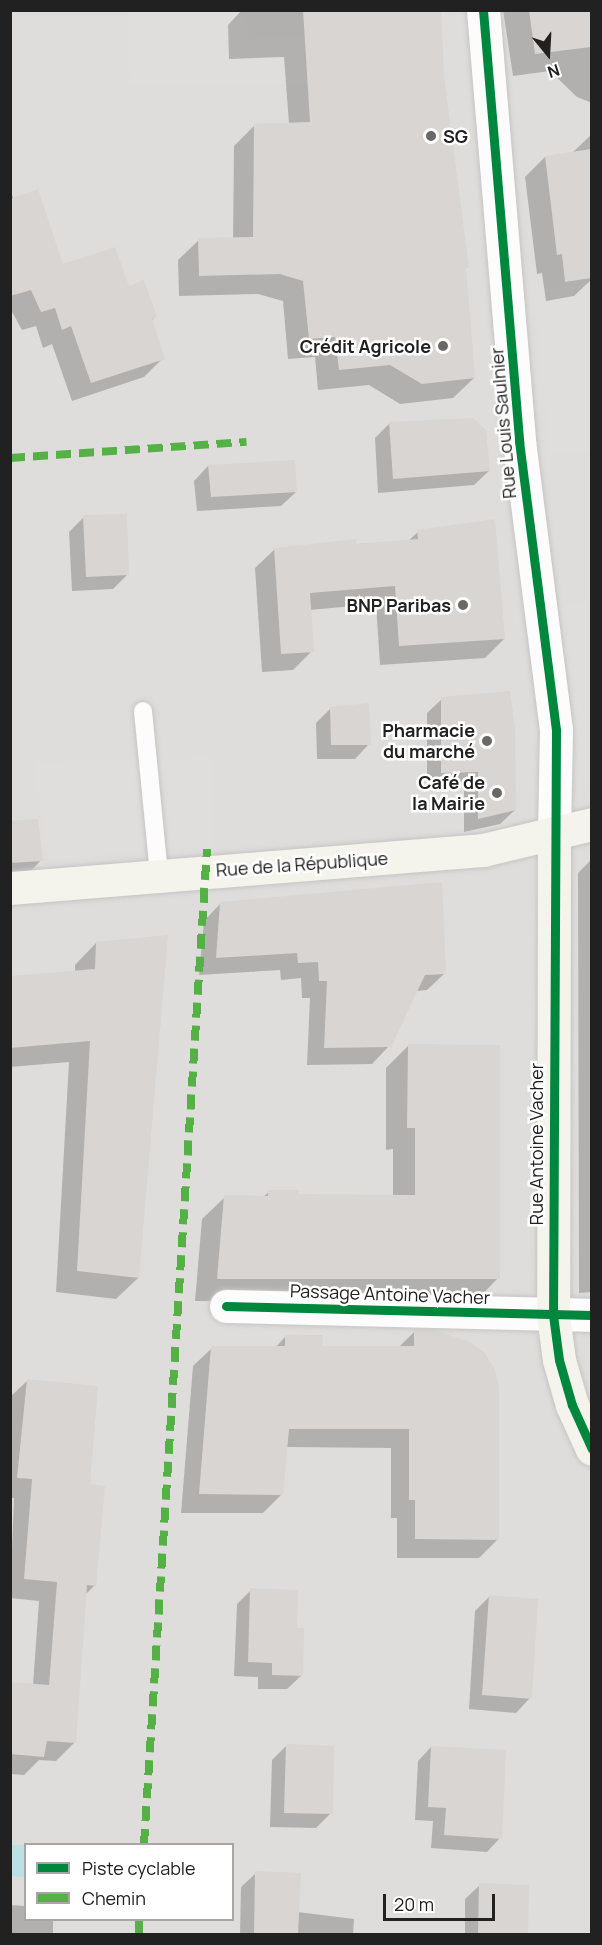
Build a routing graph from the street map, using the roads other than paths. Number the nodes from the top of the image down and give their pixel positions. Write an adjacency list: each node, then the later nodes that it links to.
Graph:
1 (483, 10): 4 (street, Rue Louis Saulnier)
2 (143, 711): 5 (lane)
3 (591, 824): 4 (street, Rue de la République)
4 (554, 832): 5 (street, Rue de la République); 8 (street, Rue Antoine Vacher)
5 (159, 875): 6 (street, Rue de la République)
6 (10, 888)
7 (226, 1306): 8 (street, Passage Antoine Vacher)
8 (553, 1315): 9 (street, Passage Antoine Vacher); 10 (street, Rue Antoine Vacher)
9 (591, 1315)
10 (591, 1449)

